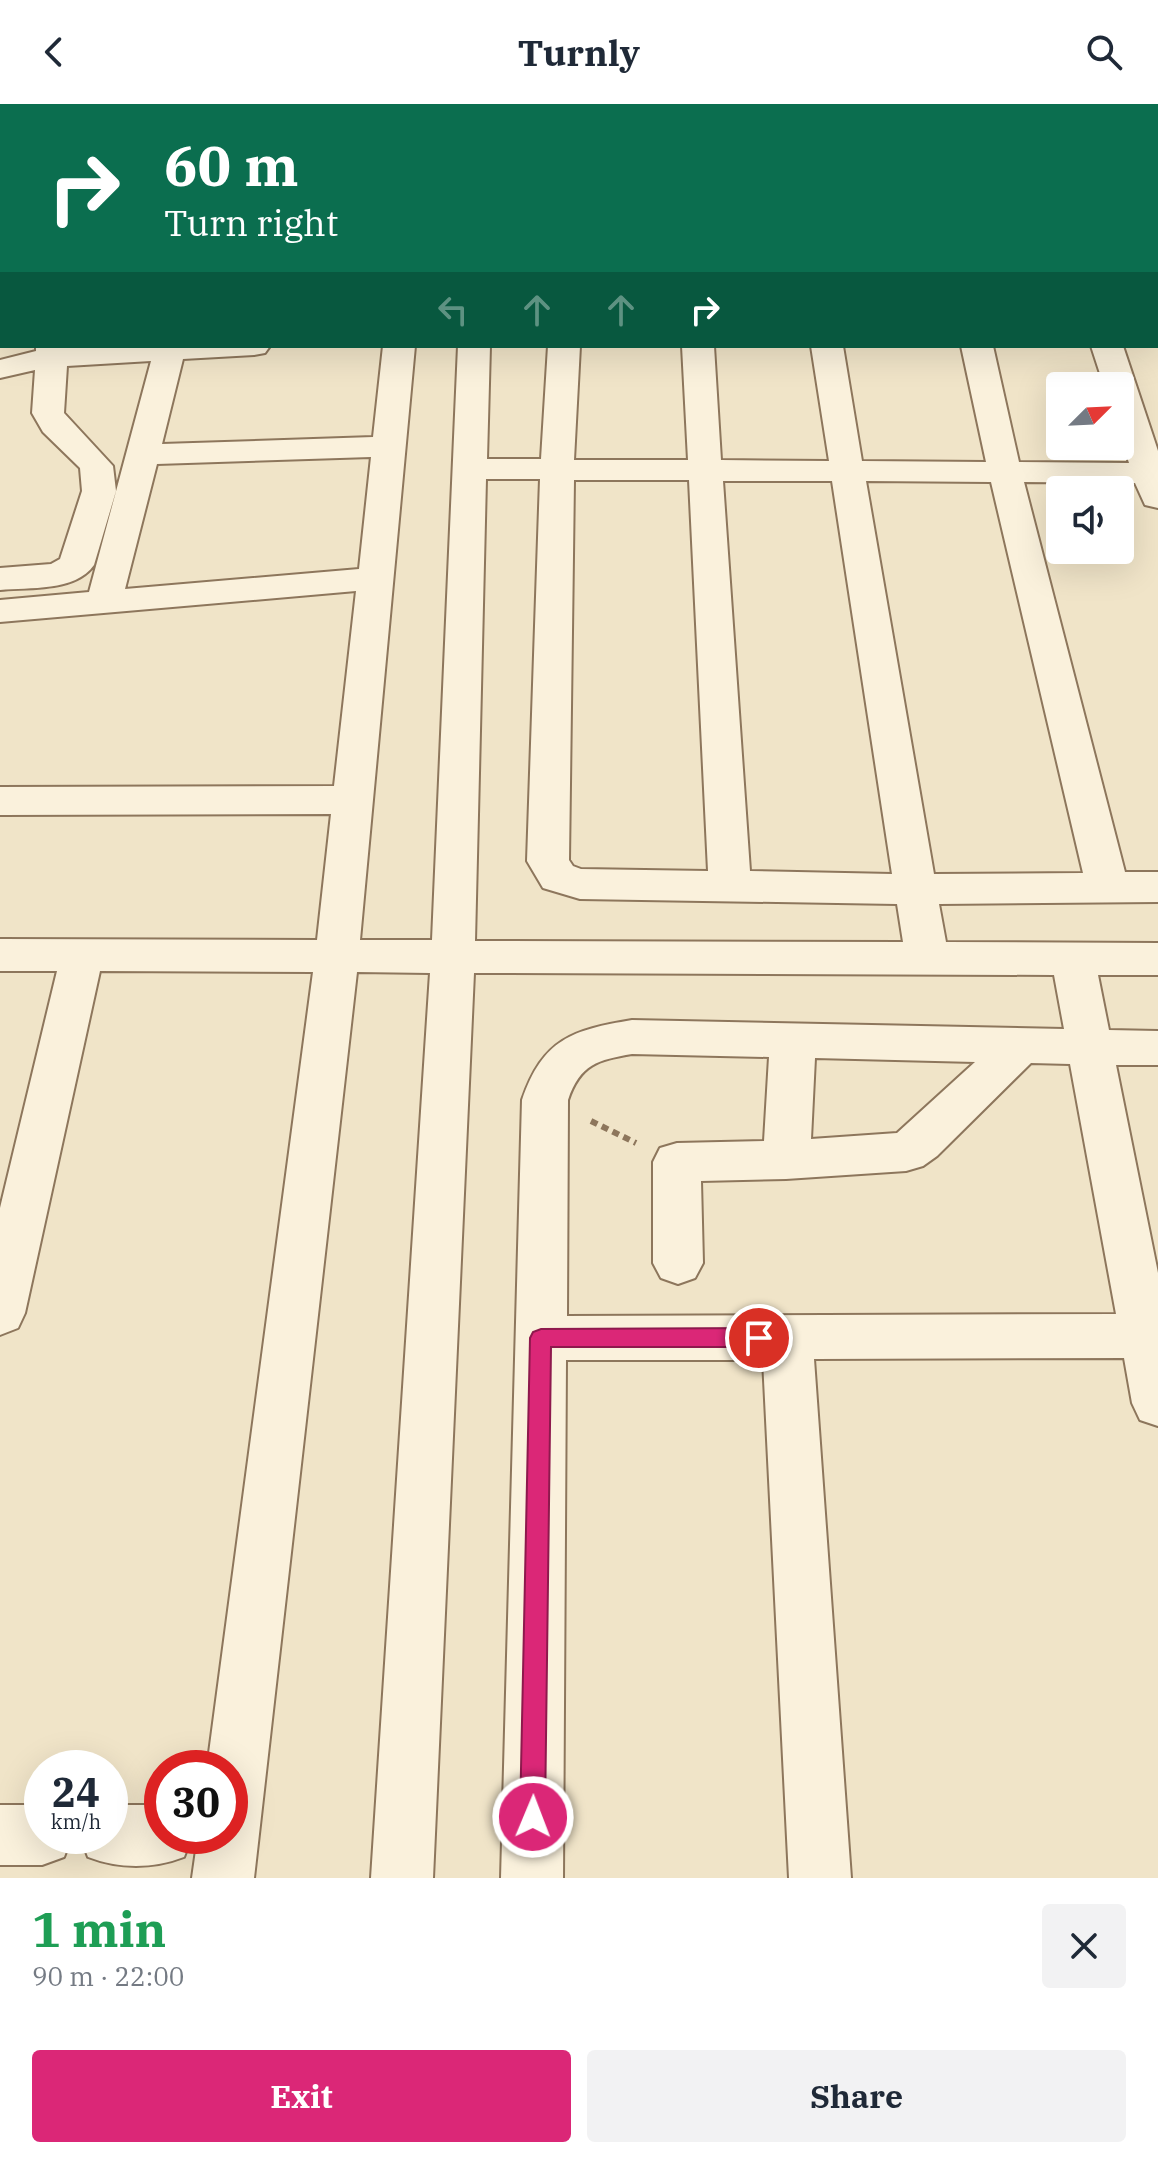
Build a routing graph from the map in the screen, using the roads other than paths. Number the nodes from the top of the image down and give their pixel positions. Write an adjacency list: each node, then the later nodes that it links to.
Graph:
1 (212, 348): 9 (street)
2 (399, 348): 12 (street)
3 (474, 348): 14 (street)
4 (564, 348): 15 (street)
5 (698, 348): 16 (street)
6 (827, 348): 17 (street)
7 (977, 348): 18 (street)
8 (1108, 348): 19 (street)
9 (170, 350): 10 (street); 13 (street)
10 (52, 352): 11 (street); 21 (street)
11 (0, 369)
12 (389, 446): 13 (street); 20 (street)
13 (142, 455): 22 (street)
14 (469, 469): 15 (street); 33 (street)
15 (557, 470): 16 (street); 26 (street)
16 (706, 470): 17 (street); 26 (street)
17 (847, 471): 18 (street); 29 (street)
18 (1005, 472): 19 (street); 28 (street)
19 (1155, 482)
20 (376, 578): 22 (street); 24 (street)
21 (0, 579)
22 (104, 602): 23 (street)
23 (0, 611)
24 (353, 800): 25 (street); 32 (street)
25 (0, 801)
26 (730, 887): 29 (street)
27 (1158, 887): 28 (street)
28 (1108, 888): 29 (street)
29 (916, 889): 36 (street)
30 (0, 955): 31 (street)
31 (82, 956): 32 (street); 42 (street)
32 (337, 957): 33 (street); 49 (street)
33 (453, 958): 36 (street); 54 (street)
34 (1073, 959): 35 (street); 36 (street); 39 (street)
35 (1158, 959)
36 (927, 960)
37 (793, 1041): 38 (street); 41 (street); 47 (street)
38 (1020, 1046): 39 (street); 41 (street)
39 (1090, 1048): 40 (street); 45 (street)
40 (1158, 1048)
41 (786, 1160): 43 (street)
42 (17, 1167): 44 (street)
43 (678, 1263)
44 (0, 1313)
45 (1145, 1336): 46 (street); 48 (street)
46 (787, 1337): 47 (street); 56 (street)
47 (541, 1338): 55 (street)
48 (1158, 1403)
49 (239, 1750)
50 (0, 1835): 51 (street)
51 (24, 1835)
52 (226, 1854): 53 (street)
53 (223, 1878)
54 (402, 1878)
55 (532, 1878)
56 (820, 1878)

